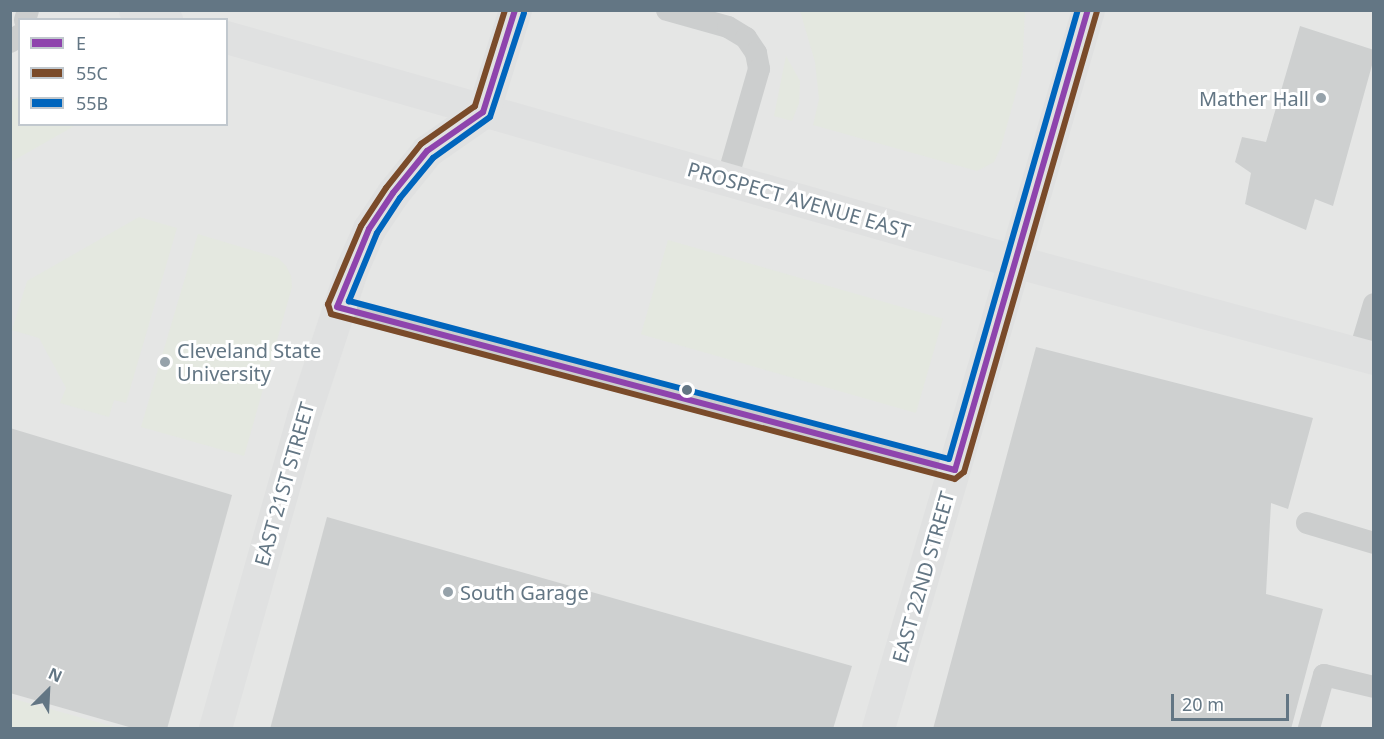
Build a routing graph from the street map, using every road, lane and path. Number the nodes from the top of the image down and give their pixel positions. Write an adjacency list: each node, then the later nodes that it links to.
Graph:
1 (135, 10): 5 (street)
2 (515, 10): 7 (street)
3 (667, 10): 8 (lane)
4 (1088, 10): 9 (street, EAST 22ND STREET)
5 (160, 18)
6 (228, 38): 7 (street, PROSPECT AVENUE EAST)
7 (483, 112): 8 (street, PROSPECT AVENUE EAST); 11 (street, EAST 21ST STREET)
8 (727, 180): 9 (street, PROSPECT AVENUE EAST)
9 (1014, 261): 12 (street, PROSPECT AVENUE EAST); 13 (street, EAST 22ND STREET)
10 (1374, 304): 12 (lane)
11 (337, 307): 13 (lane); 17 (street, EAST 21ST STREET)
12 (1366, 356)
13 (955, 470): 18 (street, EAST 22ND STREET)
14 (1307, 523): 15 (lane)
15 (1374, 543)
16 (1374, 687): 19 (lane)
17 (215, 729)
18 (878, 729)
19 (1309, 729)

